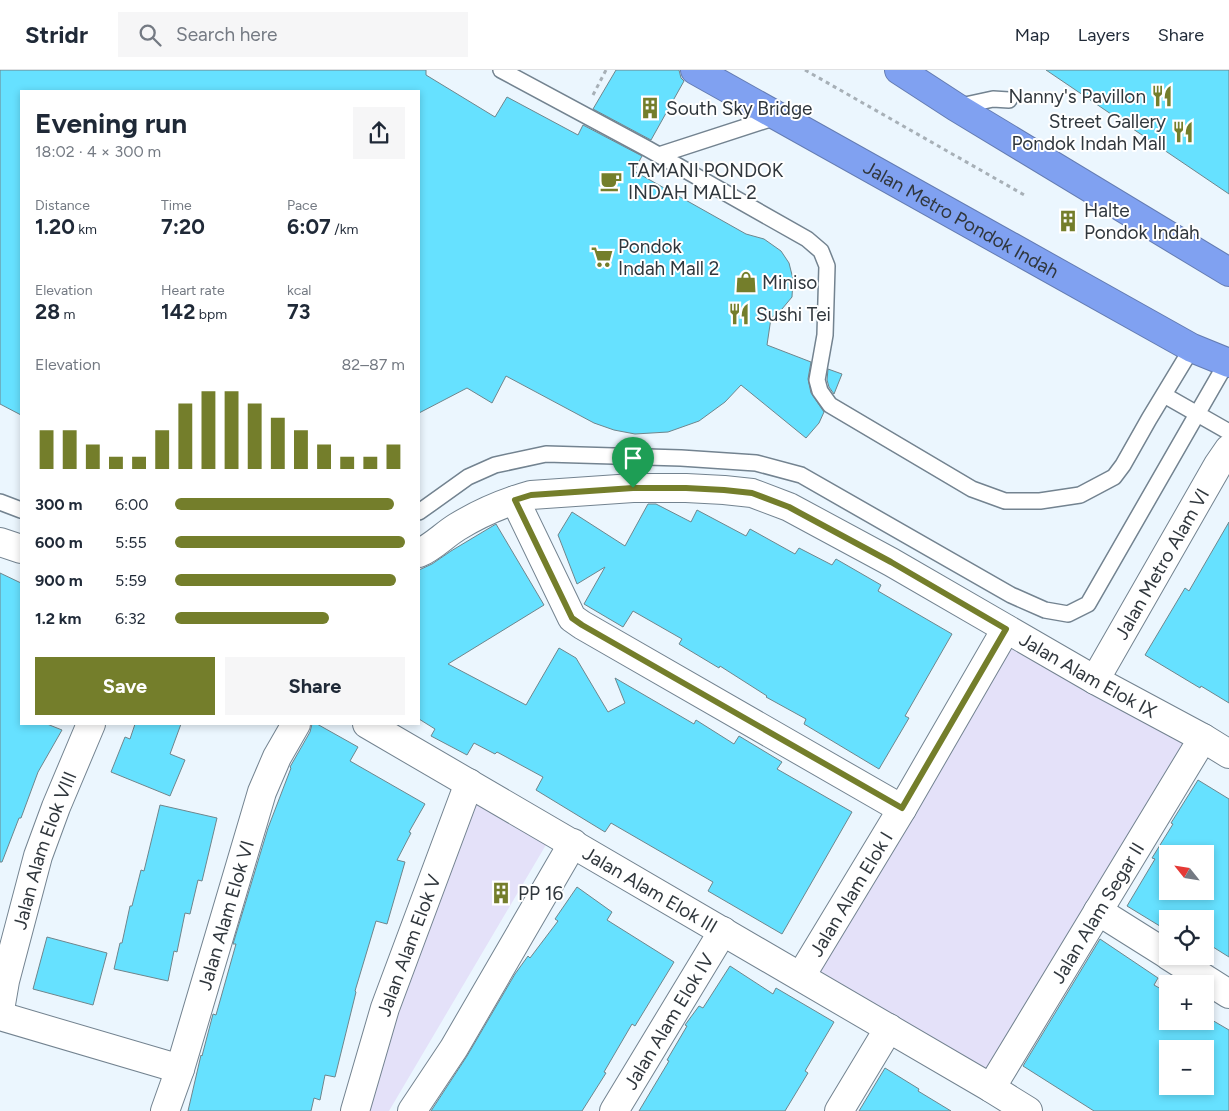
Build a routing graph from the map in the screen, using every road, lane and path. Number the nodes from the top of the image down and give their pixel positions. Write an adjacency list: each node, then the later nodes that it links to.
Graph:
1 (501, 70): 10 (lane)
2 (606, 70): 6 (path)
3 (695, 70): 9 (highway, Jalan Metro Pondok Indah)
4 (805, 70): 11 (path)
5 (899, 70): 8 (highway)
6 (592, 95)
7 (1009, 100): 8 (lane)
8 (956, 107): 12 (highway)
9 (779, 116): 10 (lane); 13 (highway, Jalan Metro Pondok Indah)
10 (659, 155): 15 (lane)
11 (1026, 196)
12 (1229, 272)
13 (1192, 348): 14 (highway, Jalan Metro Pondok Indah); 15 (lane)
14 (1228, 362): 16 (lane)
15 (1164, 395): 16 (lane)
16 (1198, 415): 17 (lane); 22 (lane)
17 (1229, 432)
18 (1229, 449): 27 (street, Jalan Metro Alam VI)
19 (515, 500): 25 (street, Jalan Alam Elok IX); 26 (street, Jalan Alam Elok IX); 34 (street)
20 (0, 502): 21 (lane)
21 (20, 510)
22 (420, 511)
23 (0, 542): 24 (street)
24 (20, 549)
25 (420, 553)
26 (1006, 629): 27 (street, Jalan Alam Elok IX); 34 (street, Jalan Alam Elok I)
27 (1095, 680): 31 (street, Jalan Alam Elok IX)
28 (91, 725): 42 (street, Jalan Alam Elok VIII)
29 (295, 725): 45 (street, Jalan Alam Elok VI)
30 (369, 725): 33 (street, Jalan Alam Elok III)
31 (1203, 738): 32 (street, Jalan Alam Elok IX); 36 (street, Jalan Alam Segar II)
32 (1229, 754)
33 (469, 783): 35 (street, Jalan Alam Elok III); 48 (street, Jalan Alam Elok V)
34 (902, 808): 40 (street, Jalan Alam Elok I)
35 (573, 843): 37 (street, Jalan Alam Elok III); 49 (street)
36 (1098, 911): 38 (street); 46 (street, Jalan Alam Segar II)
37 (723, 931): 40 (street, Jalan Alam Elok III); 50 (street, Jalan Alam Elok IV)
38 (1159, 950)
39 (1182, 965): 41 (street)
40 (801, 976): 44 (street, Jalan Alam Elok III)
41 (1229, 994)
42 (0, 1010)
43 (0, 1016): 45 (street)
44 (889, 1028): 46 (street, Jalan Alam Elok III); 51 (street)
45 (180, 1070): 47 (street, Jalan Alam Elok VI)
46 (991, 1088): 52 (street, Jalan Alam Elok III)
47 (165, 1111)
48 (355, 1111)
49 (412, 1111)
50 (614, 1111)
51 (838, 1111)
52 (1028, 1111)

